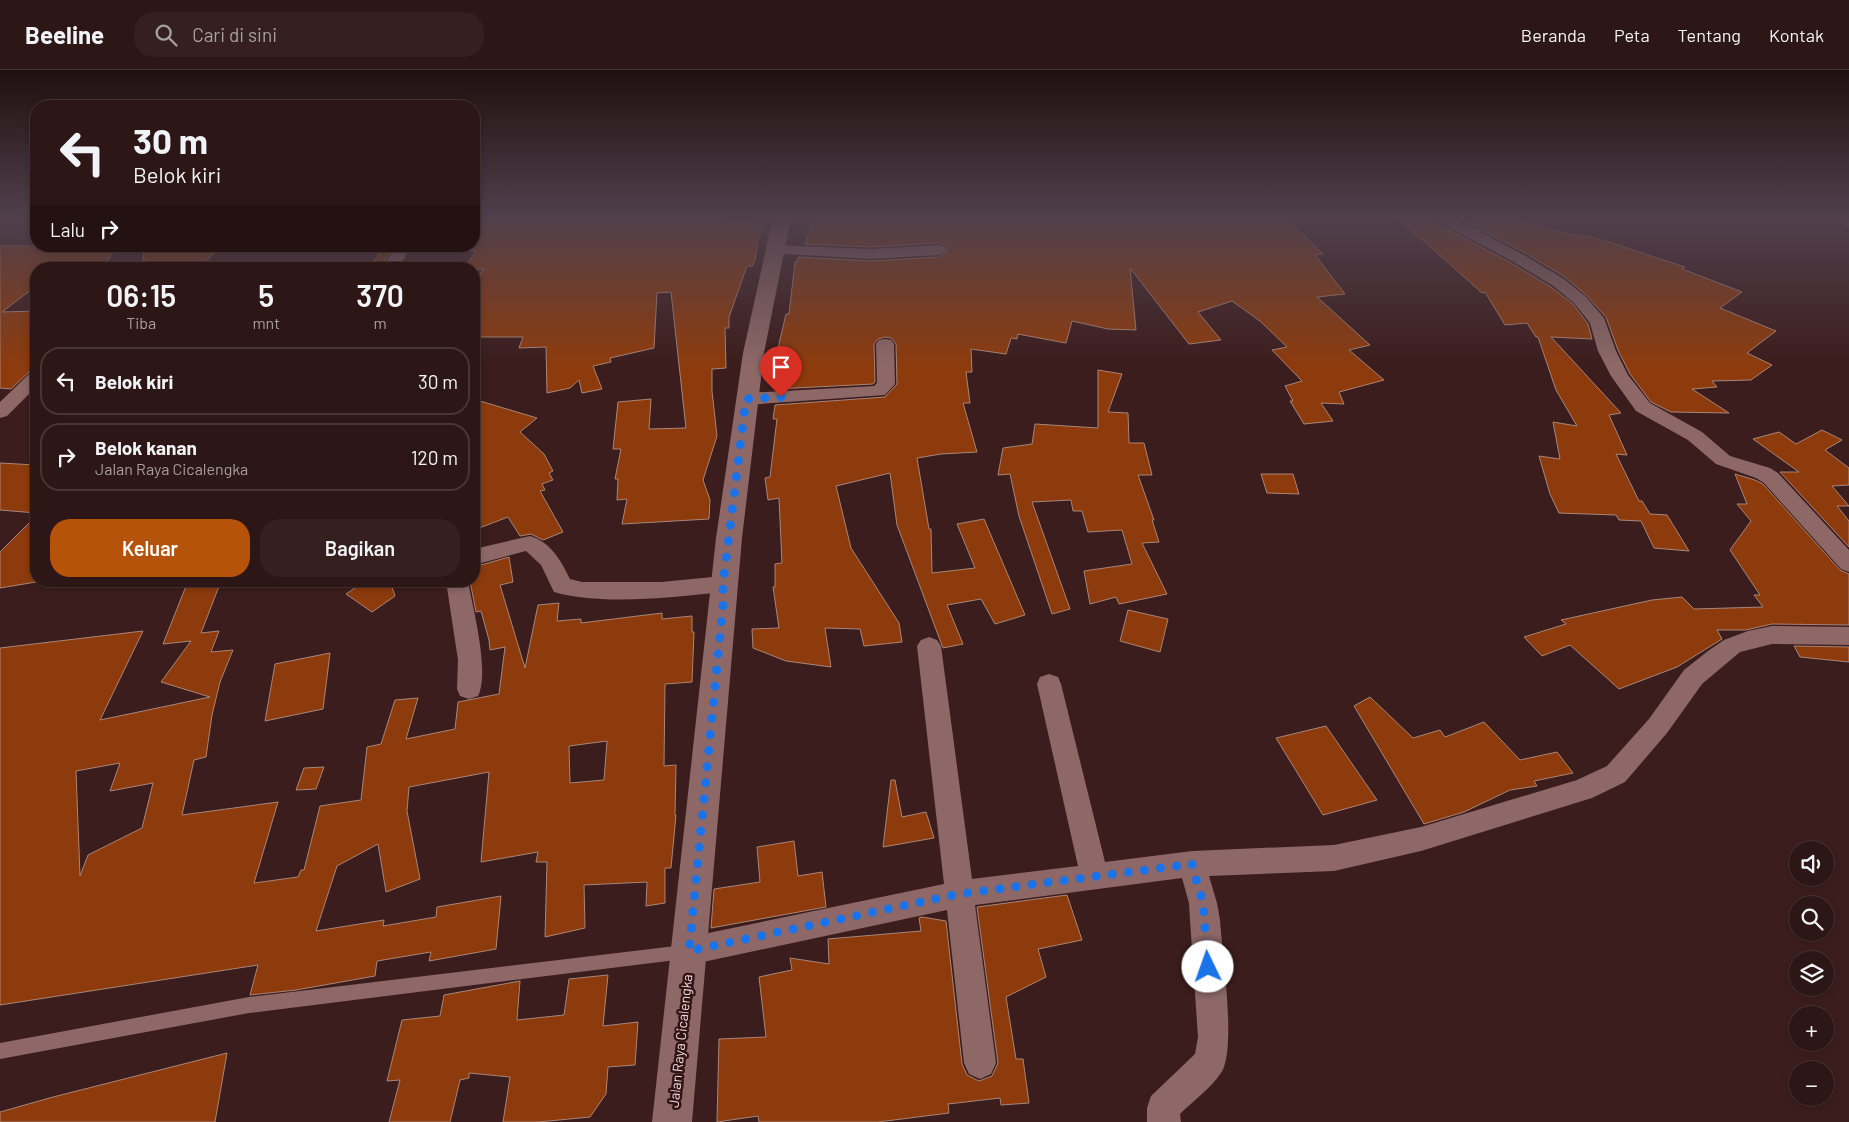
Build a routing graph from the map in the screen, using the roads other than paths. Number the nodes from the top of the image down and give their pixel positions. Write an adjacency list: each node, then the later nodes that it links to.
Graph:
1 (771, 266): 5 (main road, Jalan Raya Cicalengka)
2 (1531, 266): 8 (street)
3 (885, 344): 5 (street)
4 (30, 383): 6 (street)
5 (746, 399): 9 (main road, Jalan Raya Cicalengka)
6 (0, 412)
7 (480, 556): 9 (street)
8 (1849, 564)
9 (723, 584): 18 (main road, Jalan Raya Cicalengka)
10 (458, 587): 14 (street)
11 (1849, 636): 15 (street)
12 (929, 646): 17 (street)
13 (1049, 684): 16 (street)
14 (469, 689)
15 (1192, 864): 16 (street); 22 (street)
16 (1095, 877): 17 (street)
17 (959, 894): 18 (street); 20 (street)
18 (689, 951): 19 (lane); 21 (main road, Jalan Raya Cicalengka)
19 (0, 1051)
20 (980, 1063)
21 (672, 1122)
22 (1164, 1122)

